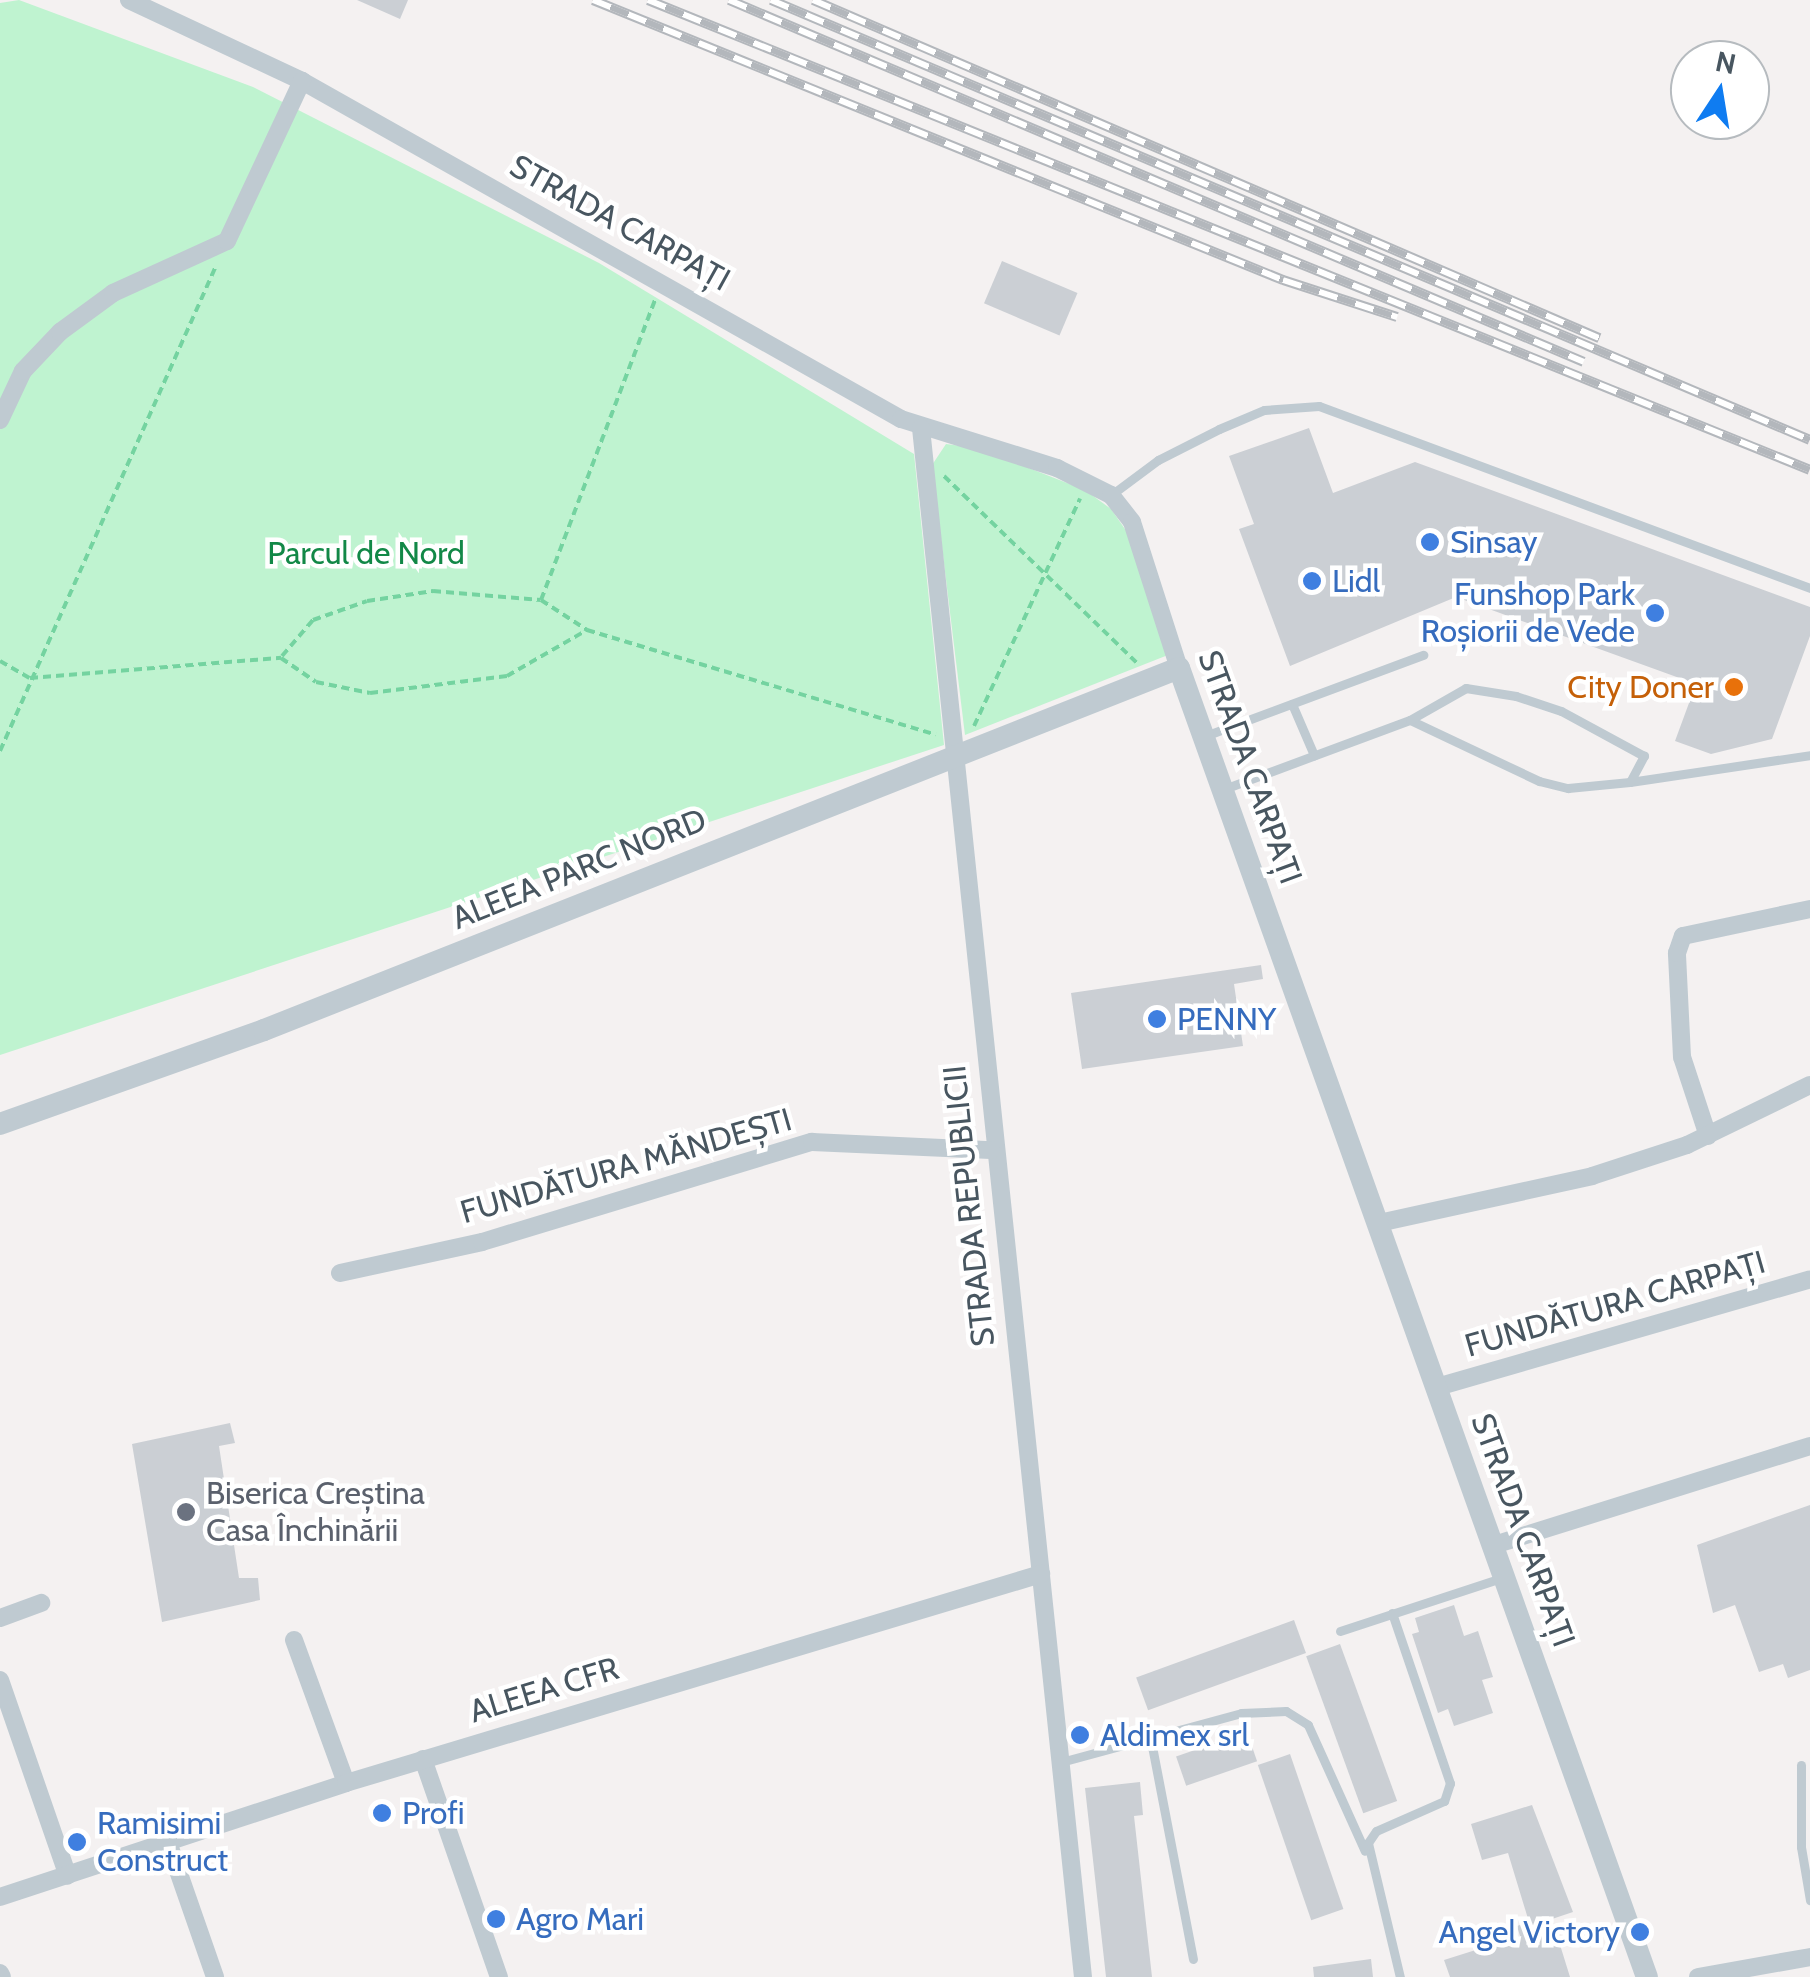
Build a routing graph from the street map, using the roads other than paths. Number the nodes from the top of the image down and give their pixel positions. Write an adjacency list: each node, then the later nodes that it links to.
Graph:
1 (128, 0): 2 (street, STRADA CARPAȚI)
2 (302, 81): 3 (street); 4 (street, STRADA CARPAȚI)
3 (0, 420)
4 (921, 428): 5 (street, STRADA CARPAȚI); 12 (street, STRADA REPUBLICII)
5 (1111, 495): 6 (lane); 8 (street, STRADA CARPAȚI)
6 (1810, 588)
7 (1423, 656): 9 (lane)
8 (1179, 668): 11 (street, STRADA CARPAȚI); 12 (street, ALEEA PARC NORD)
9 (1292, 704): 11 (lane); 13 (lane)
10 (1410, 720): 13 (lane); 15 (lane); 15 (lane)
11 (1205, 736): 16 (street, STRADA CARPAȚI)
12 (953, 749): 19 (street, ALEEA PARC NORD); 21 (street, STRADA REPUBLICII)
13 (1314, 755): 16 (lane)
14 (1810, 755): 15 (lane)
15 (1630, 782)
16 (1224, 788): 22 (street, STRADA CARPAȚI)
17 (1810, 909): 20 (street)
18 (1810, 1085): 20 (street)
19 (0, 1124)
20 (1708, 1136): 22 (street)
21 (992, 1150): 23 (street, FUNDĂTURA MĂNDEȘTI); 28 (street, STRADA REPUBLICII)
22 (1379, 1223): 25 (street, STRADA CARPAȚI)
23 (340, 1274)
24 (1810, 1279): 25 (street, FUNDĂTURA CARPAȚI)
25 (1437, 1387): 27 (street, STRADA CARPAȚI)
26 (1810, 1446): 27 (street)
27 (1494, 1546): 29 (street, STRADA CARPAȚI)
28 (1041, 1574): 37 (street, ALEEA CFR); 38 (street, STRADA REPUBLICII)
29 (1505, 1576): 31 (lane); 52 (street, STRADA CARPAȚI)
30 (41, 1603): 32 (street)
31 (1392, 1614): 33 (lane); 42 (lane)
32 (0, 1618)
33 (1340, 1630)
34 (294, 1640): 40 (street)
35 (0, 1680): 43 (street)
36 (1151, 1741): 38 (lane); 42 (lane); 47 (lane)
37 (422, 1759): 40 (street, ALEEA CFR); 49 (street)
38 (1061, 1762): 50 (street, STRADA REPUBLICII)
39 (1801, 1765): 45 (lane)
40 (346, 1783): 41 (street, ALEEA CFR)
41 (168, 1842): 43 (street, ALEEA CFR); 48 (street)
42 (1367, 1857): 51 (lane)
43 (68, 1876): 44 (street, ALEEA CFR)
44 (0, 1898)
45 (1810, 1900)
46 (1810, 1957): 53 (street)
47 (1193, 1959)
48 (215, 1977)
49 (499, 1977)
50 (1083, 1977)
51 (1400, 1977)
52 (1647, 1977)
53 (1698, 1977)

